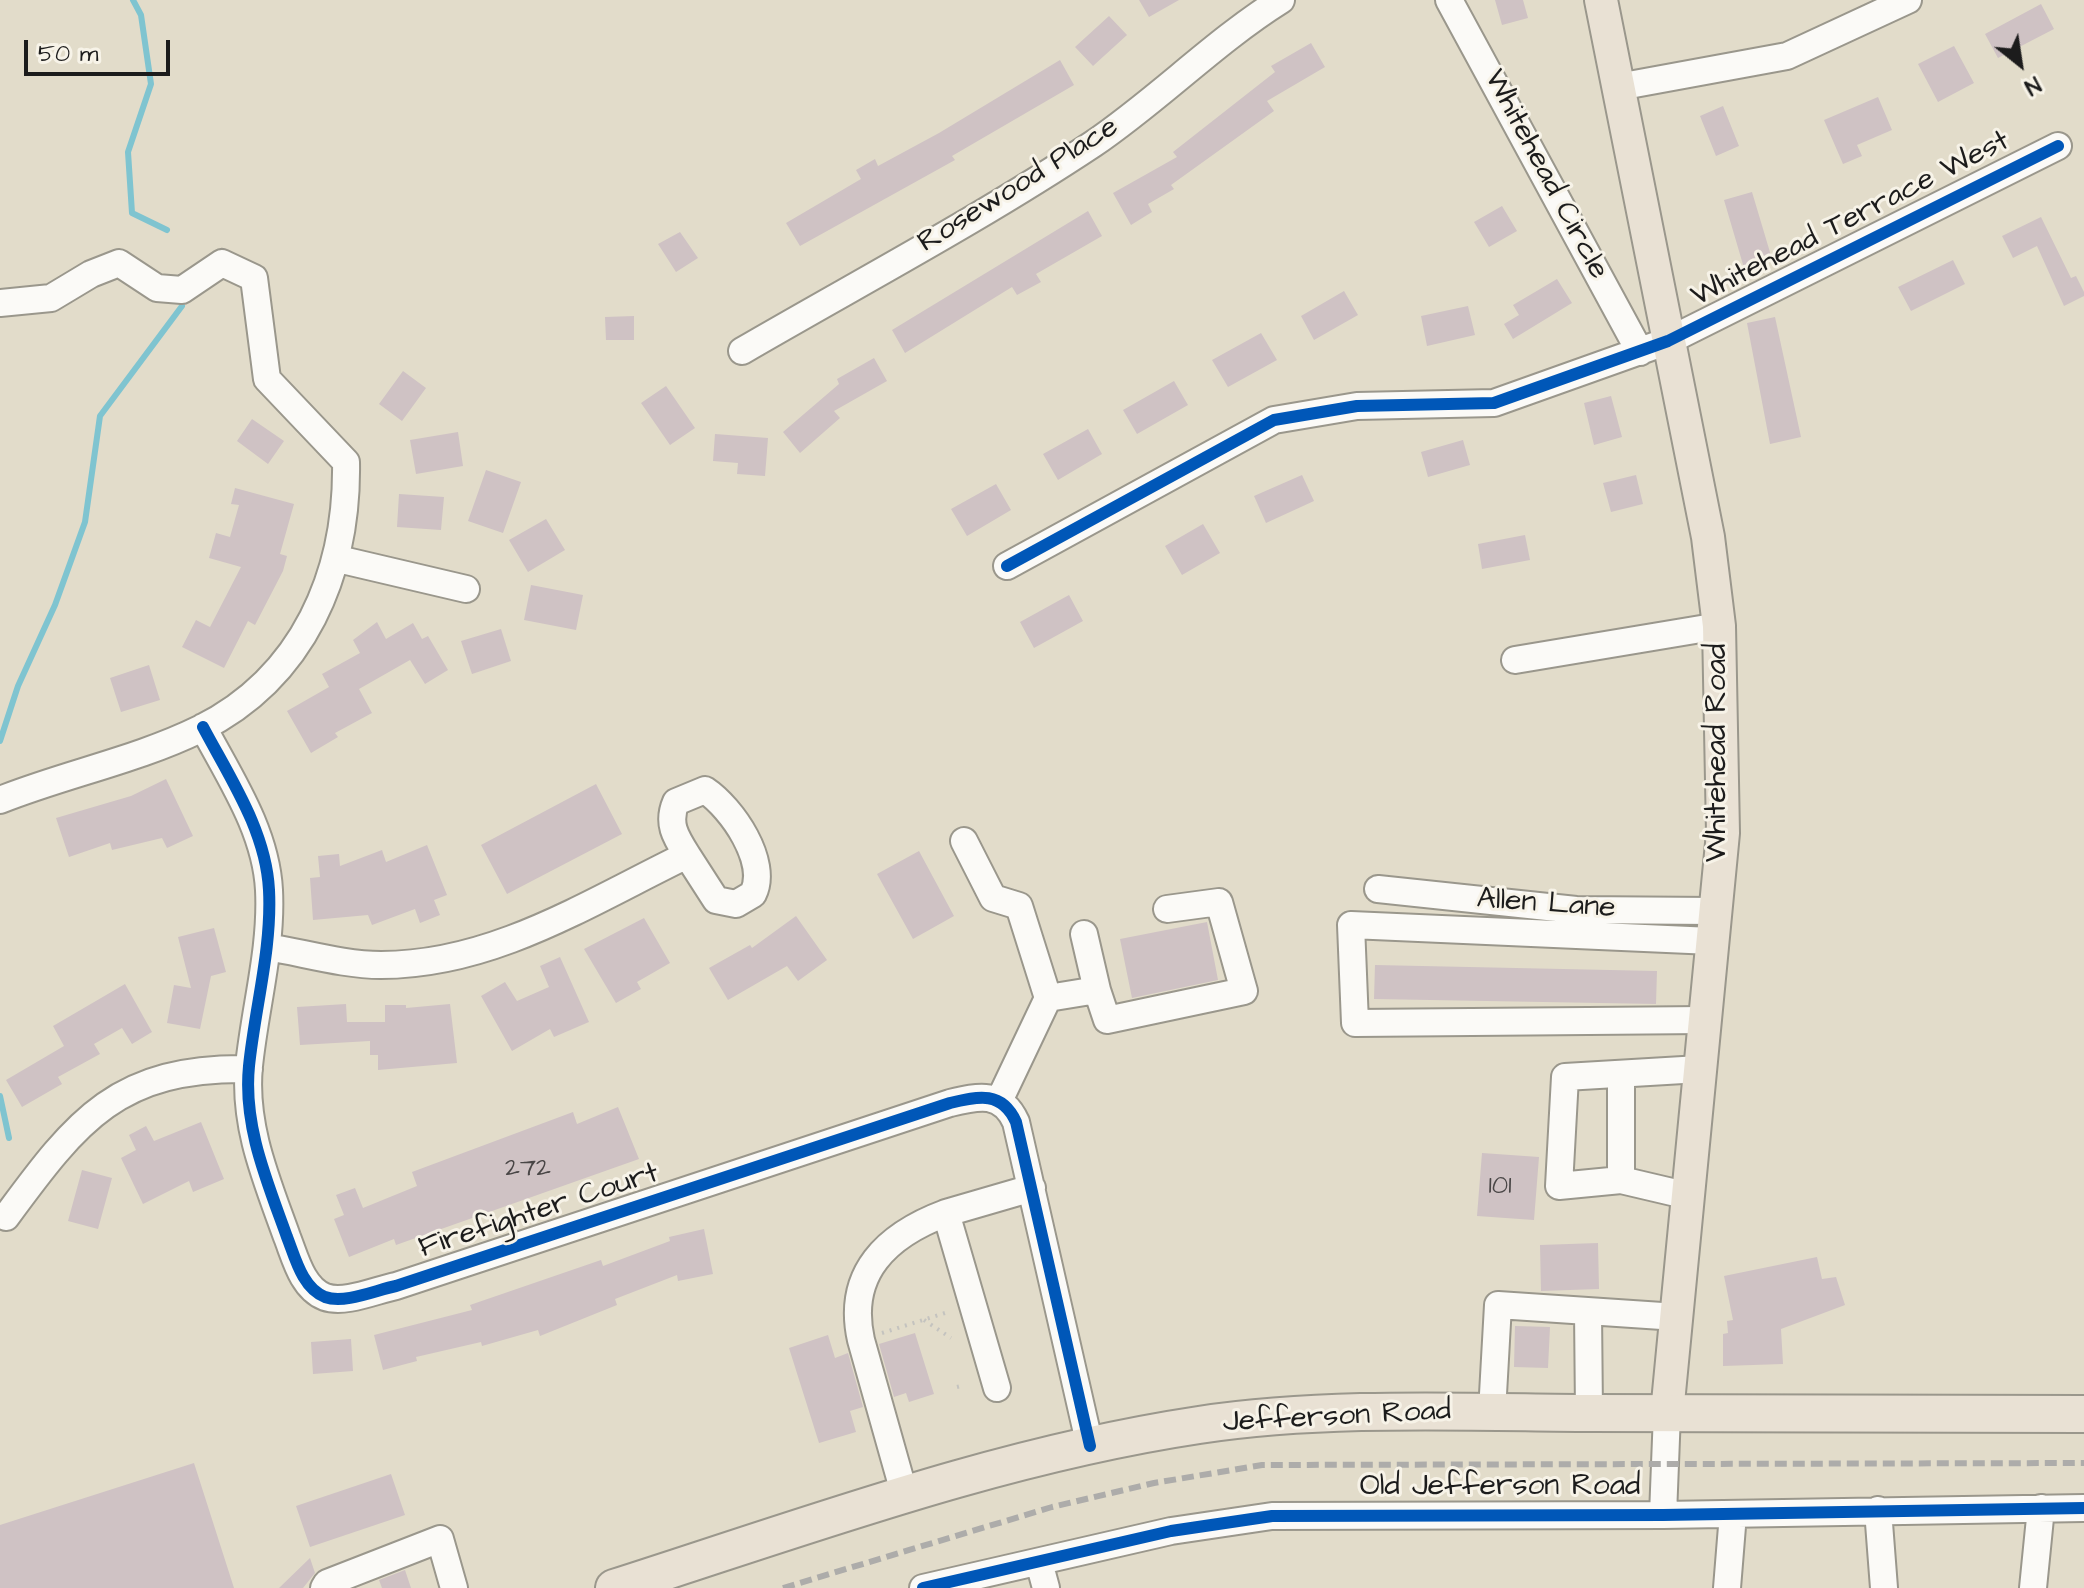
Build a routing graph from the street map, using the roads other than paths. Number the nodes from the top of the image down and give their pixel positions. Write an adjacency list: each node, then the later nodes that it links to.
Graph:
1 (1281, 0): 9 (street, Rosewood Place)
2 (1449, 0): 8 (street, Whitehead Circle)
3 (1601, 0): 5 (main road, Whitehead Road)
4 (1908, 0): 5 (street)
5 (1618, 87): 8 (main road, Whitehead Road)
6 (2058, 146): 8 (street, Whitehead Terrace West)
7 (0, 303): 10 (street)
8 (1654, 346): 11 (street, Whitehead Terrace West); 13 (main road, Whitehead Road)
9 (742, 351)
10 (338, 559): 12 (street); 15 (street)
11 (1007, 566)
12 (466, 589)
13 (1719, 626): 14 (street); 21 (main road, Whitehead Road)
14 (1515, 660)
15 (203, 727): 16 (street); 23 (street, Firefighter Court)
16 (0, 800)
17 (964, 841): 25 (street)
18 (687, 855): 23 (street)
19 (1378, 889): 21 (street, Allen Lane)
20 (1167, 909): 24 (street)
21 (1714, 926): 26 (main road, Whitehead Road); 26 (street)
22 (1084, 934): 24 (street)
23 (267, 947): 27 (street, Firefighter Court)
24 (1097, 990): 25 (street)
25 (1048, 998): 30 (street)
26 (1705, 1020): 28 (main road, Whitehead Road)
27 (249, 1069): 30 (street, Firefighter Court); 35 (street)
28 (1700, 1069): 29 (street); 33 (main road, Whitehead Road)
29 (1621, 1074): 31 (street); 31 (street)
30 (1000, 1099): 32 (street)
31 (1621, 1180): 33 (street)
32 (1032, 1188): 34 (street); 43 (street)
33 (1689, 1196): 37 (main road, Whitehead Road)
34 (946, 1213): 38 (street); 44 (street)
35 (6, 1217)
36 (1588, 1311): 37 (street); 39 (street); 40 (street)
37 (1677, 1317): 41 (main road, Whitehead Road)
38 (997, 1388)
39 (1492, 1412): 40 (highway, Jefferson Road); 43 (highway, Jefferson Road)
40 (1589, 1413): 41 (highway, Jefferson Road)
41 (1667, 1413): 42 (highway, Jefferson Road); 49 (street, Whitehead Road)
42 (2084, 1414)
43 (1090, 1446): 44 (highway, Jefferson Road)
44 (905, 1496): 54 (highway, Jefferson Road)
45 (2041, 1508): 46 (street, Old Jefferson Road); 47 (street, Old Jefferson Road); 59 (street)
46 (2084, 1508)
47 (1878, 1510): 48 (street, Old Jefferson Road); 58 (street)
48 (1733, 1514): 49 (street, Old Jefferson Road); 57 (street)
49 (1663, 1515): 50 (street, Old Jefferson Road)
50 (1039, 1562): 51 (street, Old Jefferson Road); 56 (street)
51 (952, 1585): 55 (street, Old Jefferson Road)
52 (324, 1588): 53 (street)
53 (454, 1588)
54 (614, 1588)
55 (923, 1588)
56 (1046, 1588)
57 (1727, 1588)
58 (1884, 1588)
59 (2033, 1588)

